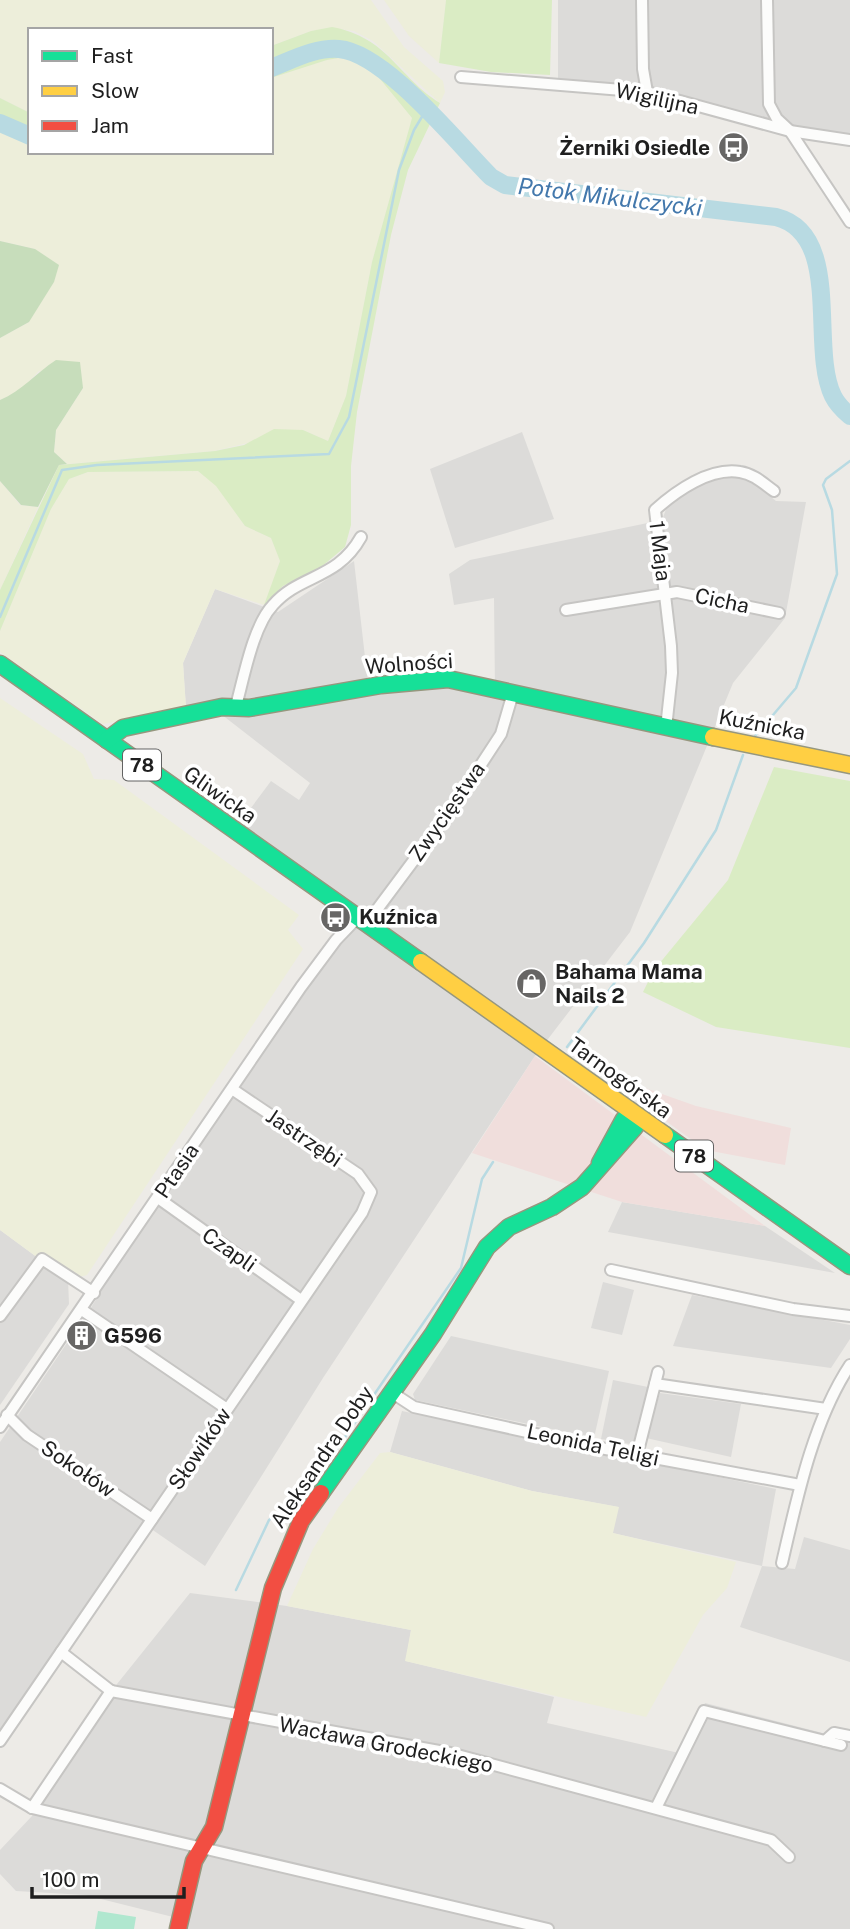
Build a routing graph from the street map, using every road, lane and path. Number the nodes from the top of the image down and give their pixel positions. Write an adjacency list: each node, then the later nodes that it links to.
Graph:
1 (642, 0): 4 (street)
2 (767, 0): 5 (street)
3 (461, 77): 4 (street, Wigilijna)
4 (647, 92): 5 (street, Wigilijna)
5 (790, 131): 6 (street, Wigilijna); 7 (street)
6 (850, 140)
7 (850, 222)
8 (774, 492): 10 (street, 1 Maja)
9 (360, 537): 15 (street)
10 (666, 594): 11 (street, Cicha); 12 (street, Cicha); 16 (street, 1 Maja)
11 (566, 610)
12 (779, 614)
13 (0, 664): 17 (street, Gliwicka / 78)
14 (513, 693): 15 (street, Wolności); 16 (street, Wolności); 19 (street, Zwycięstwa)
15 (236, 706): 17 (street, Wolności)
16 (666, 728): 18 (street, Kuźnicka)
17 (107, 740): 19 (street, Gliwicka / 78)
18 (850, 765)
19 (362, 920): 20 (street, Ptasia); 21 (street, Tarnogórska / 78)
20 (232, 1089): 22 (street, Jastrzębi); 23 (street, Ptasia)
21 (636, 1115): 24 (street, Tarnogórska / 78); 34 (street, Aleksandra Doby)
22 (372, 1192): 27 (street, Słowików)
23 (158, 1198): 26 (street, Ptasia); 27 (street, Czapli)
24 (850, 1266)
25 (611, 1270): 30 (street)
26 (94, 1293): 28 (street, Ptasia); 29 (street)
27 (301, 1300): 35 (street, Słowików)
28 (82, 1310): 35 (street); 37 (street, Ptasia)
29 (0, 1316)
30 (850, 1316)
31 (850, 1365): 36 (street)
32 (659, 1372): 33 (street)
33 (655, 1384): 36 (street); 39 (street)
34 (391, 1392): 39 (street, Leonida Teligi); 45 (street, Aleksandra Doby)
35 (227, 1409): 41 (street, Słowików)
36 (825, 1409): 40 (street)
37 (7, 1415): 38 (street, Ptasia); 41 (street, Sokołów)
38 (0, 1427)
39 (637, 1455): 40 (street, Leonida Teligi)
40 (800, 1485): 42 (street)
41 (152, 1519): 43 (street, Słowików)
42 (782, 1563)
43 (61, 1652): 44 (street); 47 (street, Słowików)
44 (111, 1691): 45 (street, Wacława Grodeckiego); 51 (street)
45 (242, 1716): 52 (street, Wacława Grodeckiego); 53 (street, Aleksandra Doby)
46 (850, 1736): 48 (street)
47 (0, 1741)
48 (825, 1741): 49 (street); 52 (street)
49 (841, 1745)
50 (0, 1789): 51 (street)
51 (32, 1808): 53 (street)
52 (656, 1808): 54 (street, Wacława Grodeckiego)
53 (200, 1848): 55 (street, Aleksandra Doby); 56 (street)
54 (789, 1857)
55 (177, 1929)
56 (548, 1929)

